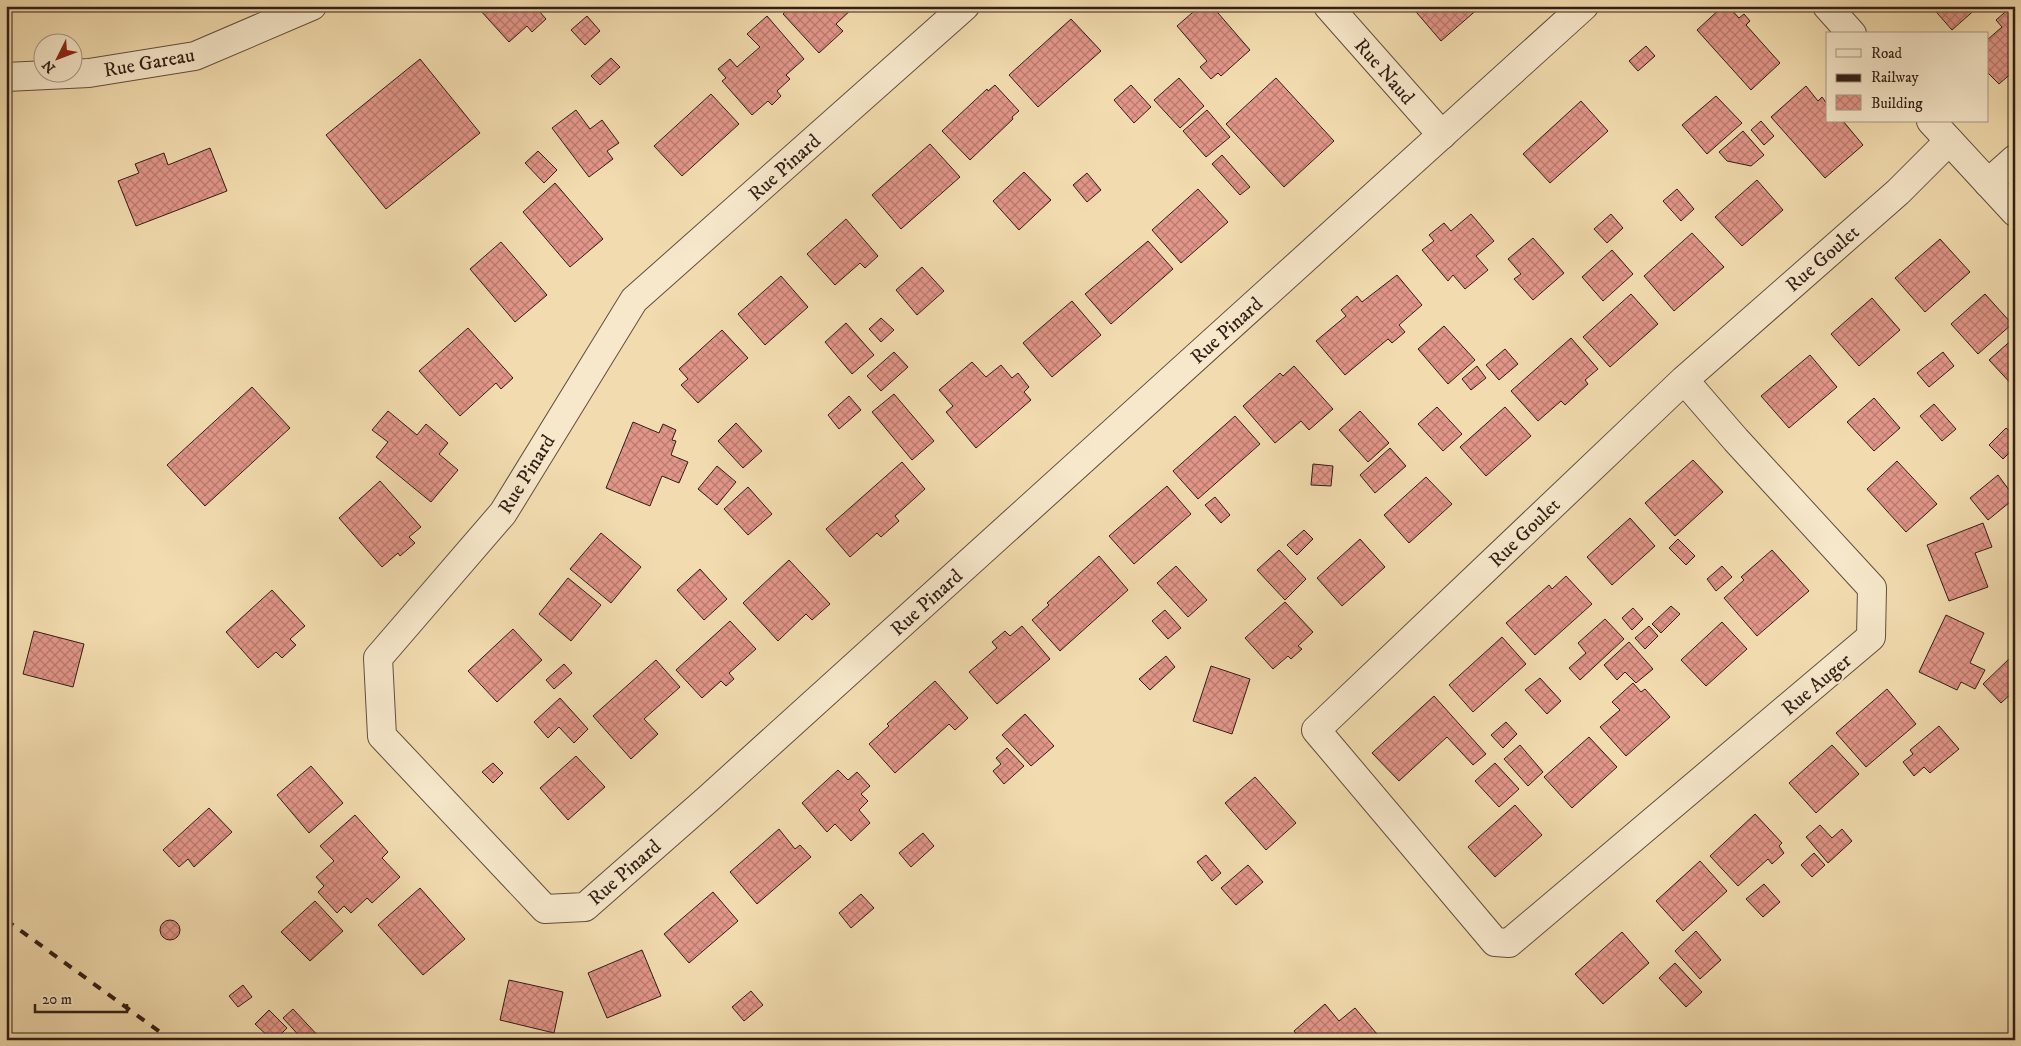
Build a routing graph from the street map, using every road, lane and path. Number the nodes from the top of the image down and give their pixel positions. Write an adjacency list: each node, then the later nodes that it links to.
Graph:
1 (312, 6): 7 (street, Rue Gareau)
2 (965, 6): 9 (street, Rue Pinard)
3 (1328, 6): 9 (street, Rue Naud)
4 (1584, 6): 9 (street, Rue Pinard)
5 (1827, 6): 6 (street)
6 (1850, 32)
7 (6, 78)
8 (1932, 122): 10 (street)
9 (1442, 135)
10 (1950, 141): 12 (street); 14 (street, Rue Goulet)
11 (2015, 159): 12 (street)
12 (1988, 183): 13 (street)
13 (2015, 212)
14 (1684, 380): 15 (street, Rue Goulet); 15 (street, Rue Auger)
15 (1509, 943)

